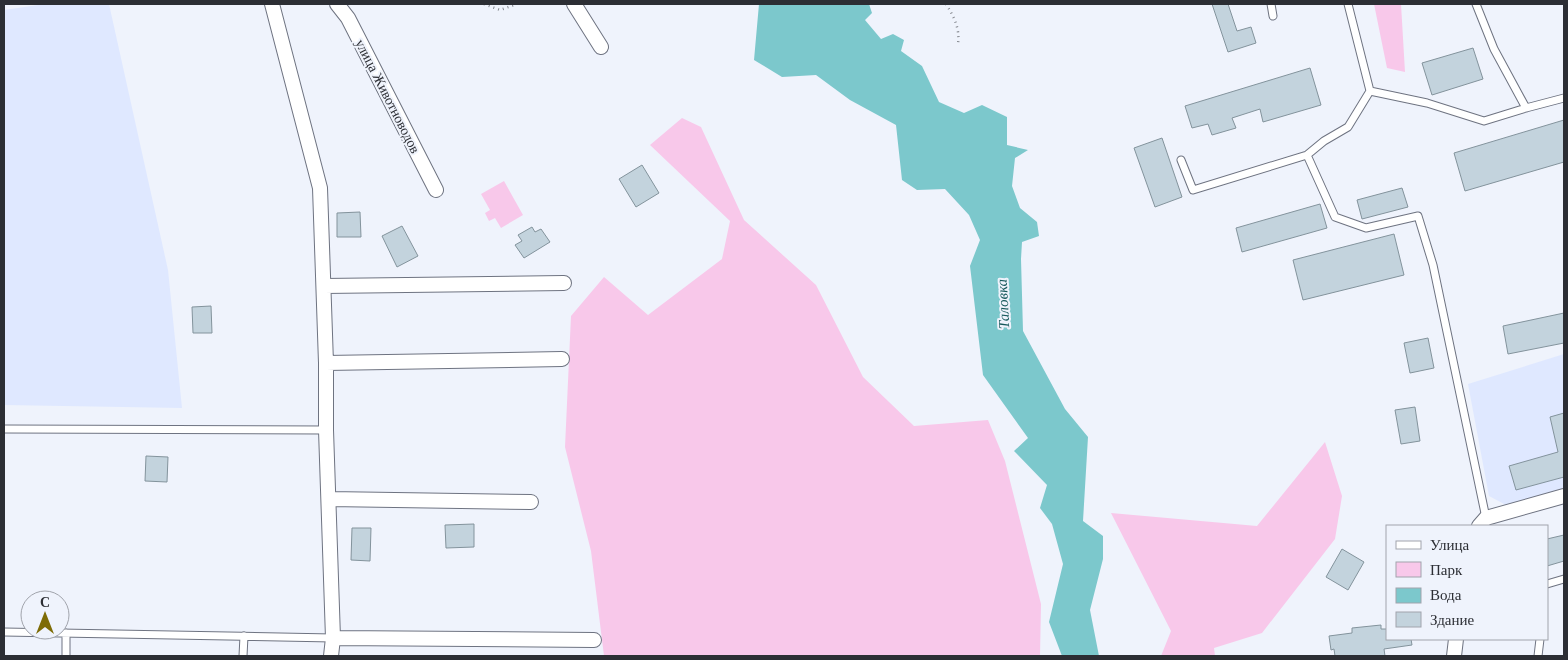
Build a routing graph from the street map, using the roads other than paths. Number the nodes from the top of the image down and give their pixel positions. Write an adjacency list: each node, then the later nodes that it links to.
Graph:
1 (272, 4): 16 (street)
2 (337, 4): 14 (street, улица Животноводов)
3 (574, 4): 8 (street)
4 (1270, 4): 7 (lane)
5 (1348, 4): 9 (lane)
6 (1476, 4): 11 (lane)
7 (1273, 16)
8 (601, 48)
9 (1370, 90): 11 (lane); 12 (lane)
10 (1564, 98): 11 (lane)
11 (1526, 108)
12 (1307, 155): 13 (lane); 24 (lane)
13 (1181, 160)
14 (436, 190)
15 (564, 283): 16 (street)
16 (324, 286): 18 (street)
17 (562, 359): 18 (street)
18 (326, 363): 20 (street)
19 (4, 429): 20 (lane)
20 (326, 430): 22 (street)
21 (1564, 496): 24 (street)
22 (329, 499): 23 (street); 31 (street)
23 (531, 502)
24 (1482, 522)
25 (1564, 579): 26 (lane)
26 (1548, 584)
27 (4, 632): 28 (lane)
28 (20, 632)
29 (70, 633): 30 (lane)
30 (244, 636): 31 (lane); 37 (lane)
31 (333, 638): 33 (street); 38 (street)
32 (66, 640): 36 (lane)
33 (594, 640)
34 (1456, 640): 39 (street)
35 (1540, 640): 40 (lane)
36 (66, 656)
37 (244, 656)
38 (331, 656)
39 (1454, 656)
40 (1538, 656)

